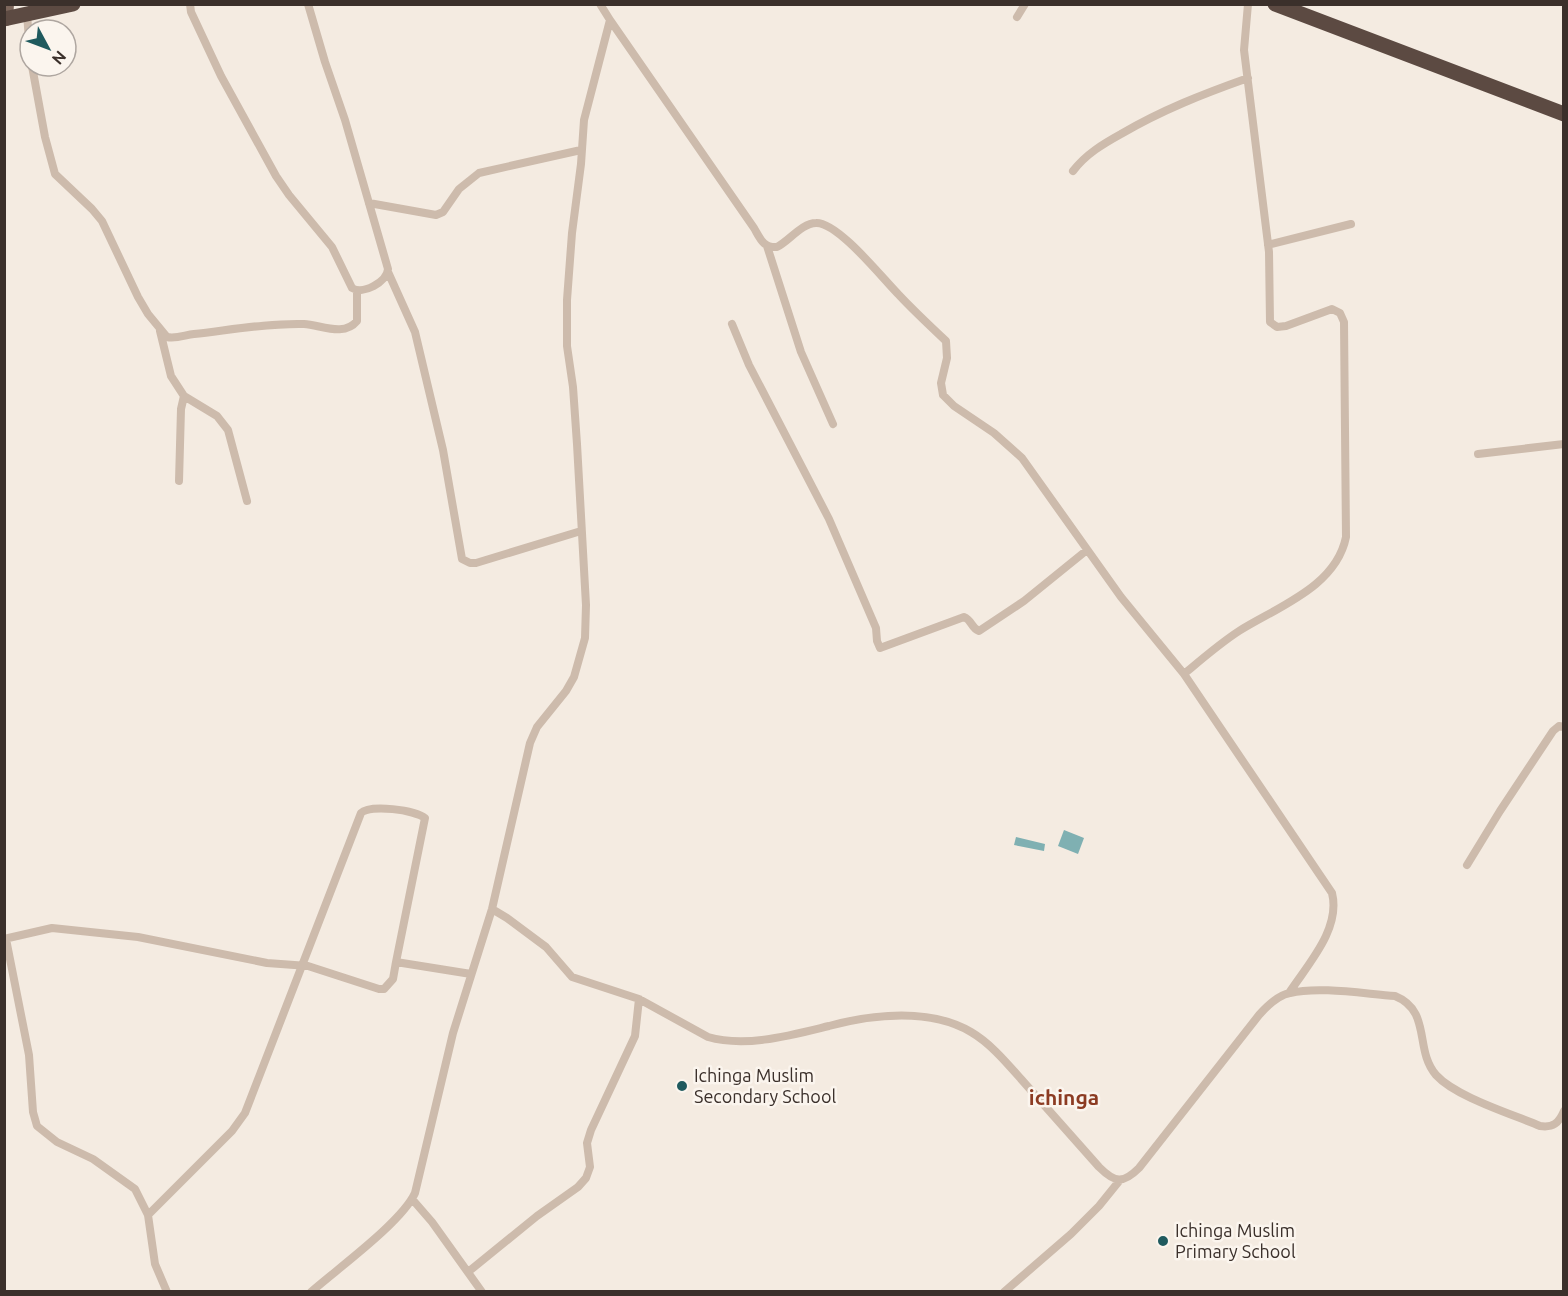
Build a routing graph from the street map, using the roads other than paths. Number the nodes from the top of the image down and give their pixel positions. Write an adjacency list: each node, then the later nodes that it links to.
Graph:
1 (73, 4): 8 (highway)
2 (190, 4): 22 (street)
3 (308, 4): 17 (street)
4 (600, 4): 11 (street)
5 (1025, 4): 10 (street)
6 (1248, 4): 13 (street)
7 (1275, 4): 14 (highway)
8 (24, 9): 9 (highway)
9 (6, 14)
10 (1017, 17)
11 (610, 20): 15 (street); 20 (street)
12 (34, 78): 24 (street)
13 (1248, 78): 16 (street); 19 (street)
14 (1563, 114)
15 (581, 150): 17 (street); 31 (street)
16 (1073, 171)
17 (369, 203): 21 (street)
18 (1351, 224): 19 (street)
19 (1268, 245): 33 (street)
20 (766, 246): 26 (street); 32 (street)
21 (388, 272): 22 (street); 31 (street)
22 (357, 291): 24 (street)
23 (732, 324): 32 (street)
24 (160, 328): 25 (street)
25 (184, 396): 29 (street); 30 (street)
26 (834, 424)
27 (1563, 444): 28 (street)
28 (1478, 454)
29 (179, 481)
30 (247, 501)
31 (581, 531): 36 (street)
32 (1088, 550): 33 (street)
33 (1184, 674): 41 (street)
34 (1563, 727): 35 (street)
35 (1467, 864)
36 (492, 909): 40 (street); 42 (street)
37 (5, 939): 39 (street); 46 (street)
38 (396, 962): 39 (street); 39 (street); 40 (street)
39 (303, 966): 46 (street)
40 (471, 974): 45 (street)
41 (1289, 993): 43 (street); 44 (street)
42 (639, 999): 44 (street); 47 (street)
43 (1563, 1111)
44 (1120, 1180): 51 (street)
45 (412, 1199): 47 (street); 49 (street)
46 (148, 1215): 48 (street)
47 (468, 1272): 50 (street)
48 (167, 1292)
49 (310, 1292)
50 (482, 1292)
51 (1004, 1292)

